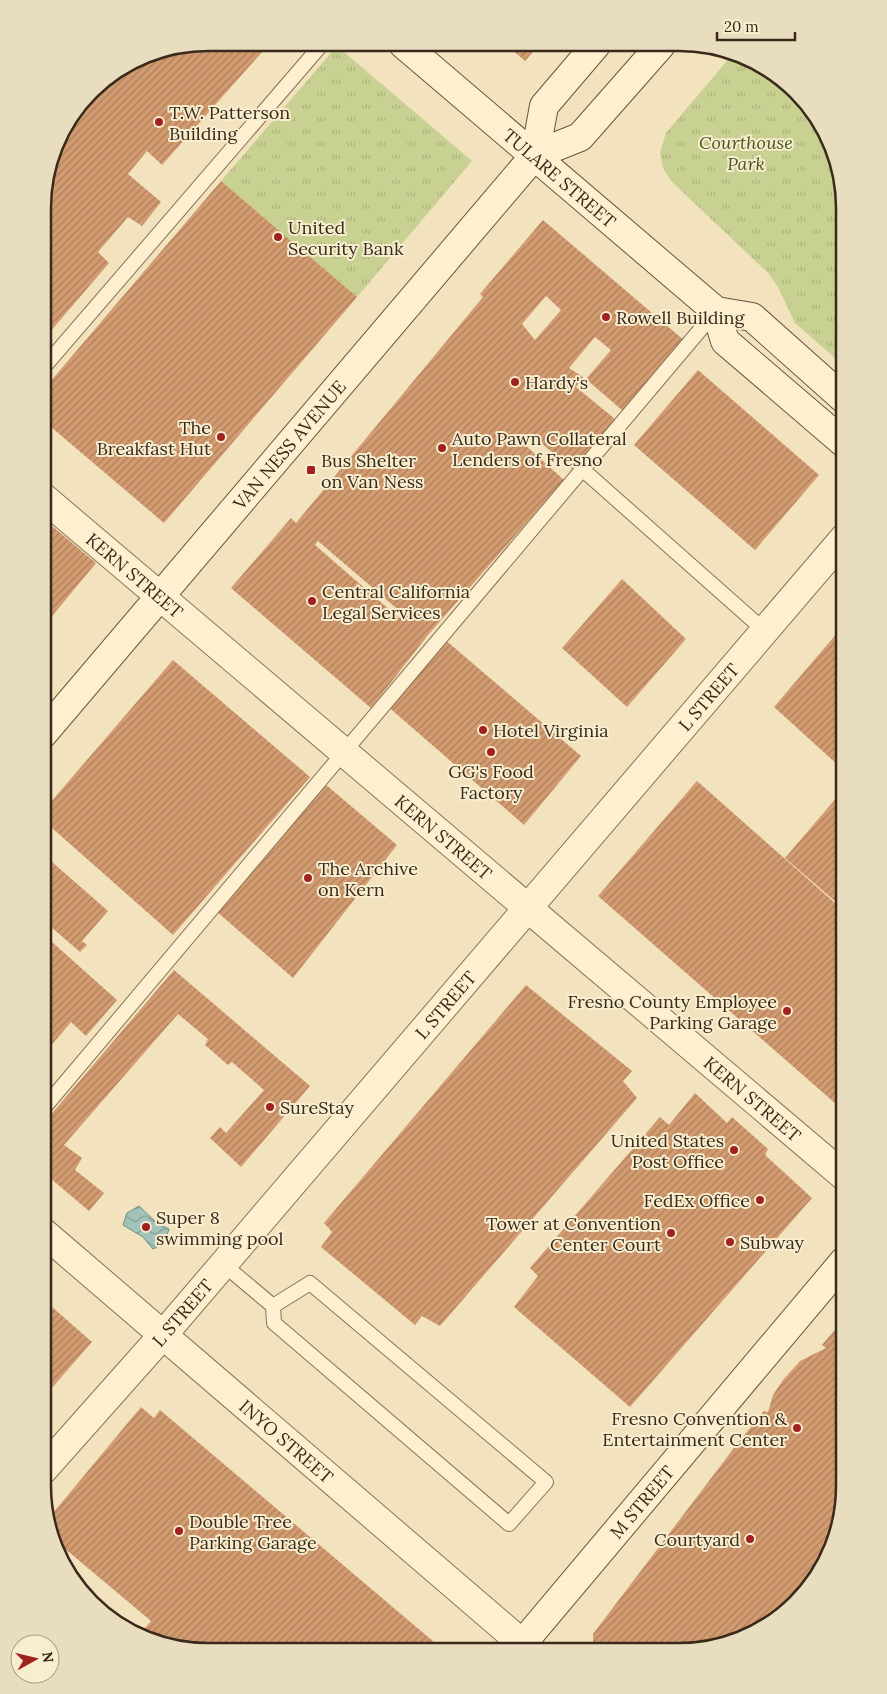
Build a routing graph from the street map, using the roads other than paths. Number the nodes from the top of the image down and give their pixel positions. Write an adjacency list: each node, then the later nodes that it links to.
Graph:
1 (591, 51): 5 (street, VAN NESS AVENUE)
2 (656, 51): 5 (street, VAN NESS AVENUE)
3 (315, 52): 7 (lane)
4 (412, 52): 5 (street, TULARE STREET)
5 (535, 155): 6 (street, TULARE STREET); 13 (street, VAN NESS AVENUE)
6 (716, 311): 8 (street); 9 (street); 10 (lane)
7 (51, 359)
8 (836, 392)
9 (836, 437)
10 (582, 469): 14 (lane); 16 (lane)
11 (51, 504): 13 (street, KERN STREET)
12 (836, 548): 14 (street, L STREET)
13 (160, 597): 15 (street, VAN NESS AVENUE); 16 (street, KERN STREET)
14 (765, 631): 17 (street, L STREET)
15 (51, 725)
16 (344, 753): 17 (street, KERN STREET); 18 (lane)
17 (528, 908): 19 (street, KERN STREET); 21 (street, L STREET)
18 (51, 1100)
19 (835, 1169)
20 (51, 1239): 24 (street, INYO STREET)
21 (223, 1264): 23 (lane); 24 (street, L STREET)
22 (835, 1271): 27 (street, M STREET)
23 (273, 1306): 23 (lane)
24 (162, 1336): 25 (street, L STREET); 26 (street, INYO STREET)
25 (51, 1460)
26 (516, 1643)
27 (528, 1643)

